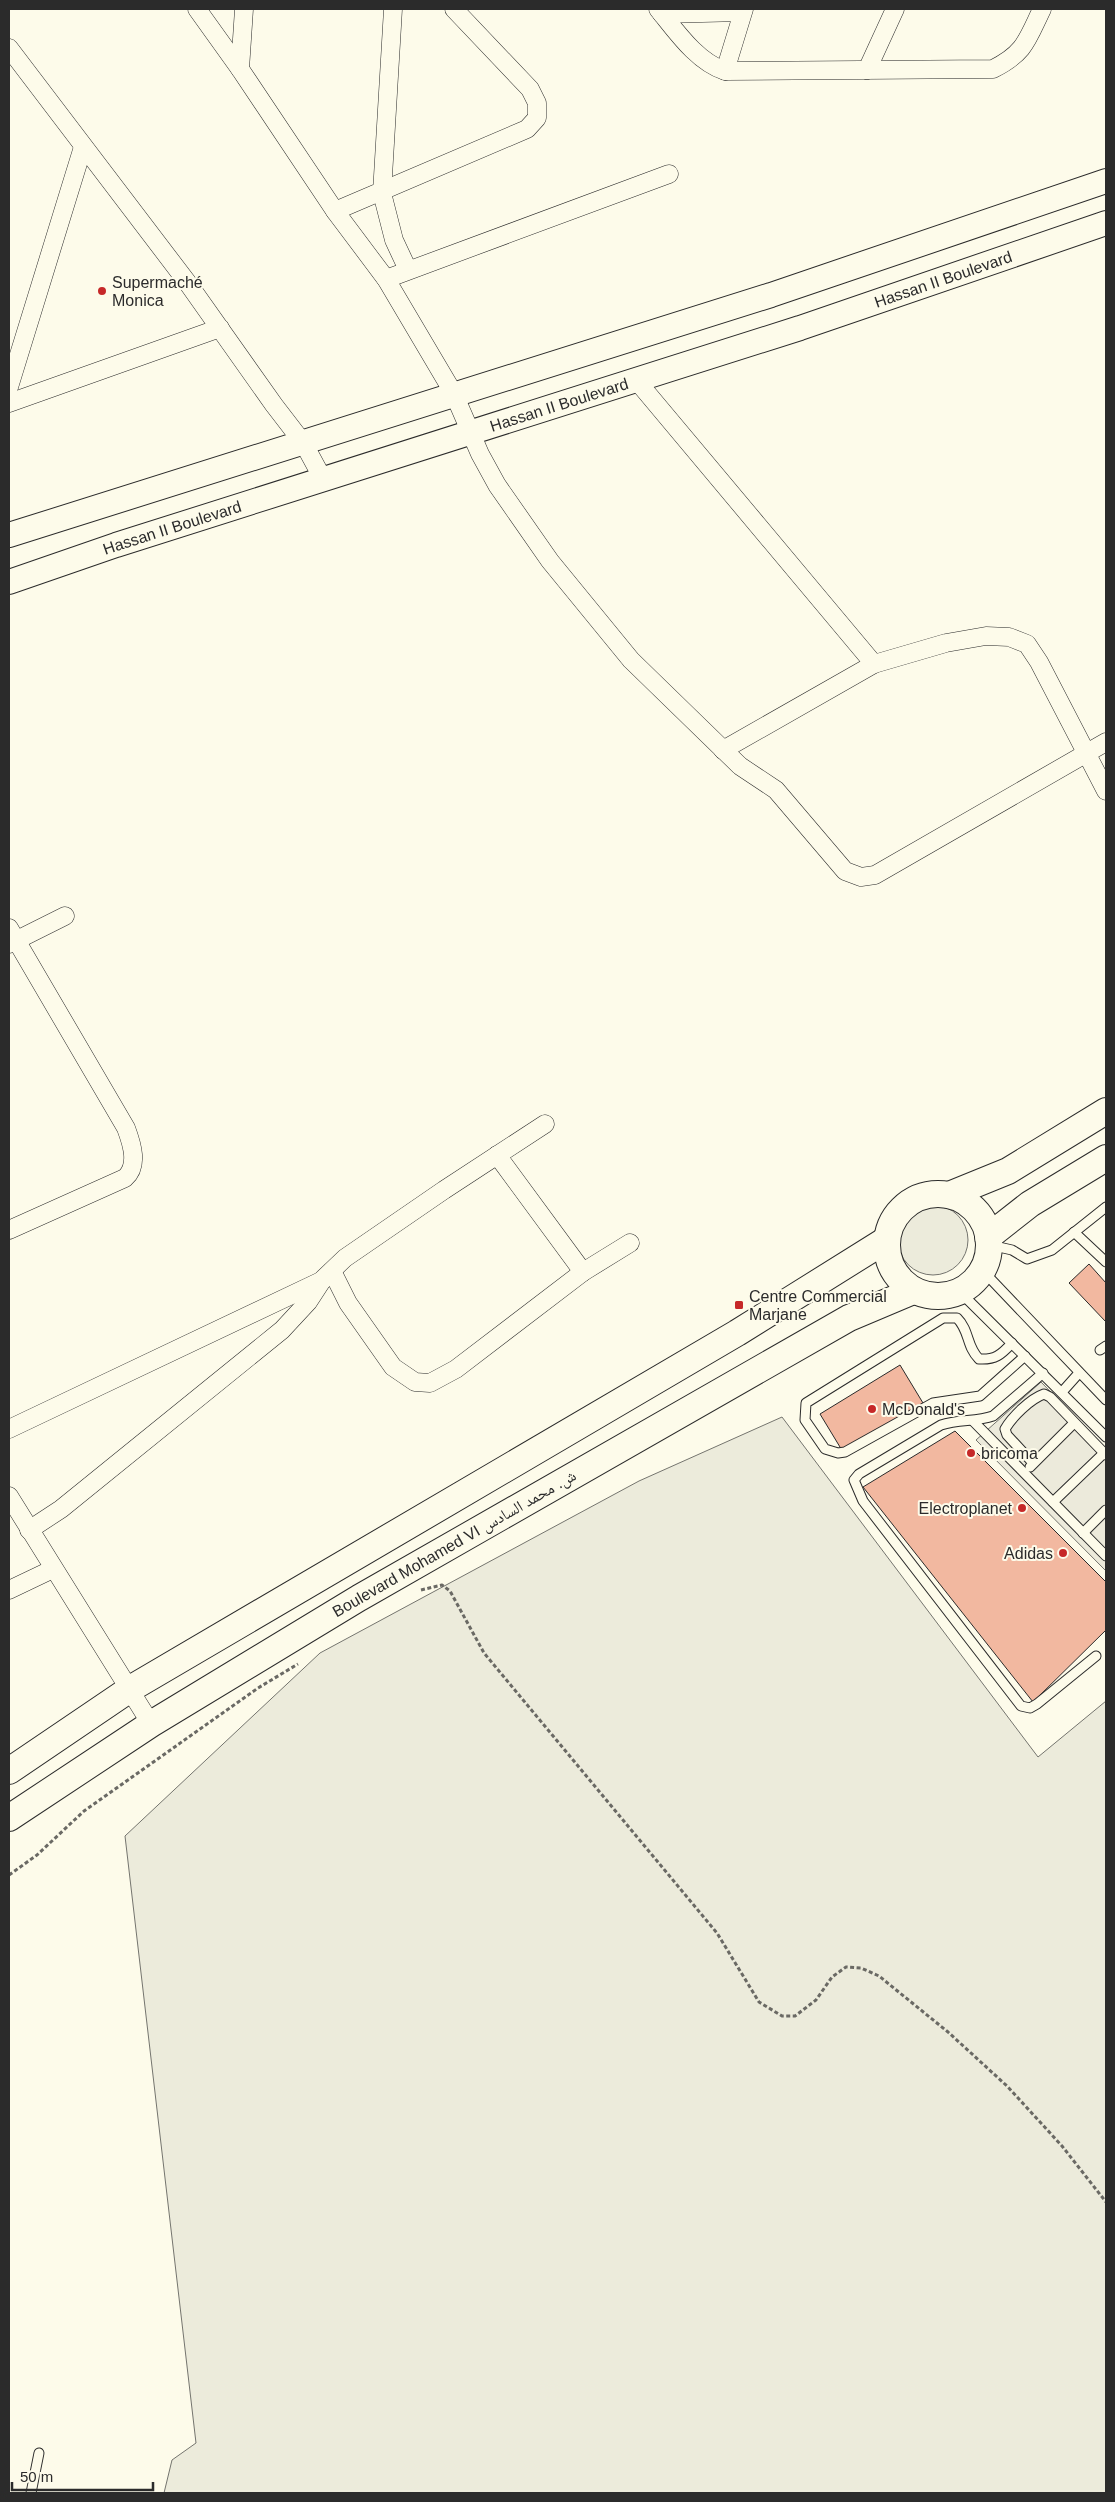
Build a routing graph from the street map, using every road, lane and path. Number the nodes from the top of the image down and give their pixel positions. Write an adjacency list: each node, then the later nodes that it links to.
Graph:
1 (196, 9): 10 (street)
2 (244, 9): 10 (street)
3 (392, 9): 16 (street)
4 (454, 9): 16 (street)
5 (895, 9): 11 (street)
6 (1042, 9): 11 (street)
7 (743, 10): 8 (street); 12 (street)
8 (660, 11): 12 (street)
9 (9, 48): 13 (street)
10 (240, 68): 17 (street)
11 (867, 70): 12 (street)
12 (726, 71)
13 (83, 147): 21 (street); 23 (street)
14 (669, 174): 19 (street)
15 (1106, 181): 24 (main road)
16 (382, 193): 17 (street); 19 (street)
17 (335, 212): 20 (street)
18 (1106, 223): 22 (main road, Hassan II Boulevard)
19 (408, 270): 20 (street)
20 (386, 279): 24 (street)
21 (220, 328): 25 (street); 27 (street)
22 (637, 381): 26 (main road, Hassan II Boulevard); 31 (street)
23 (9, 387)
24 (454, 394): 26 (street); 27 (main road)
25 (9, 403)
26 (471, 432): 28 (main road, Hassan II Boulevard); 33 (street)
27 (304, 444): 28 (street); 29 (main road)
28 (324, 481): 30 (main road, Hassan II Boulevard)
29 (9, 535)
30 (9, 582)
31 (874, 664): 33 (street); 34 (street)
32 (1106, 742): 34 (street)
33 (723, 750): 34 (street)
34 (1086, 754): 35 (street)
35 (1106, 790)
36 (65, 916): 37 (street)
37 (11, 937): 44 (street)
38 (1106, 1111): 42 (main road)
39 (545, 1124): 40 (street)
40 (498, 1155): 51 (street); 52 (street)
41 (1106, 1158): 47 (main road)
42 (949, 1195): 46 (main road); 47 (main road)
43 (1106, 1207): 45 (lane)
44 (10, 1228)
45 (1074, 1232): 47 (lane); 49 (lane)
46 (886, 1240): 53 (main road); 55 (main road)
47 (989, 1241): 50 (main road)
48 (630, 1243): 51 (street)
49 (1106, 1262)
50 (983, 1271): 54 (main road); 60 (lane)
51 (583, 1272): 52 (street)
52 (327, 1275): 65 (street); 73 (street)
53 (913, 1291): 54 (main road); 58 (main road, Boulevard Mohamed VI ش. محمد السادس)
54 (960, 1292): 56 (lane)
55 (737, 1333): 58 (main road); 81 (main road)
56 (1012, 1344): 57 (lane); 57 (lane)
57 (1025, 1356): 59 (lane)
58 (760, 1369): 82 (main road, Boulevard Mohamed VI ش. محمد السادس)
59 (1043, 1373): 61 (lane); 63 (lane)
60 (1079, 1373): 61 (lane); 62 (lane)
61 (1062, 1392): 66 (lane)
62 (1106, 1400)
63 (973, 1421): 69 (lane); 79 (lane)
64 (1074, 1423): 67 (lane); 68 (lane); 68 (lane)
65 (9, 1429)
66 (1106, 1437)
67 (1105, 1454): 71 (lane)
68 (1033, 1463): 69 (lane)
69 (1024, 1473): 71 (lane)
70 (9, 1496): 73 (street)
71 (1053, 1502): 74 (lane)
72 (1106, 1510): 74 (lane)
73 (29, 1530): 76 (street)
74 (1083, 1533): 75 (lane)
75 (1106, 1556)
76 (53, 1569): 77 (street); 81 (street)
77 (9, 1590)
78 (413, 1594): 86 (path)
79 (1096, 1656)
80 (300, 1662): 85 (path)
81 (130, 1689): 82 (street); 83 (main road)
82 (151, 1724): 84 (main road, Boulevard Mohamed VI ش. محمد السادس)
83 (9, 1771)
84 (9, 1818)
85 (9, 1875)
86 (1106, 2202)
87 (39, 2453): 88 (lane)
88 (31, 2493)

